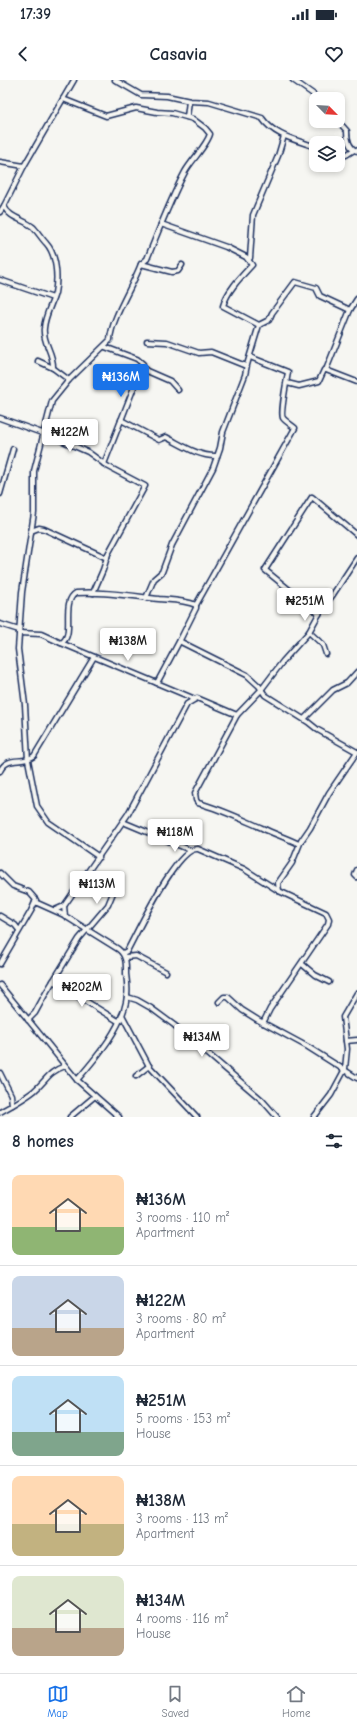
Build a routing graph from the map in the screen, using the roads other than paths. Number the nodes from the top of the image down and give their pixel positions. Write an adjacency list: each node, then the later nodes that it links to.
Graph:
1 (74, 80): 5 (street)
2 (114, 80): 6 (street)
3 (293, 80): 4 (street)
4 (310, 92)
5 (63, 100): 7 (street); 14 (street)
6 (189, 101): 7 (street); 9 (street)
7 (187, 117): 17 (street)
8 (344, 128): 11 (street)
9 (284, 136): 10 (street); 18 (street)
10 (309, 145)
11 (356, 151): 12 (street)
12 (345, 155)
13 (0, 162): 14 (street)
14 (24, 166): 15 (street)
15 (4, 206): 16 (street); 22 (street)
16 (0, 212)
17 (161, 224): 18 (street); 19 (street)
18 (248, 259): 25 (street)
19 (141, 264): 20 (street); 27 (street)
20 (182, 265)
21 (0, 280): 22 (street)
22 (53, 298): 32 (street)
23 (357, 299): 24 (street)
24 (350, 310): 25 (street); 33 (street)
25 (259, 325): 28 (street)
26 (147, 341): 31 (street)
27 (105, 347): 30 (street); 34 (street)
28 (250, 357): 31 (street); 36 (street)
29 (38, 361): 32 (street)
30 (142, 366): 37 (street); 39 (street)
31 (246, 366): 42 (street)
32 (53, 368): 34 (street)
33 (326, 370): 35 (street); 36 (street)
34 (69, 380): 40 (street)
35 (357, 382)
36 (287, 383): 51 (street)
37 (178, 390)
38 (0, 418): 40 (street)
39 (120, 420): 42 (street); 43 (street)
40 (44, 434): 43 (street); 45 (street)
41 (13, 449): 44 (street)
42 (217, 456): 50 (street)
43 (104, 464): 47 (street)
44 (0, 494)
45 (32, 530): 47 (street); 54 (street)
46 (357, 535): 52 (street)
47 (107, 558): 49 (street)
48 (357, 558): 52 (street)
49 (92, 594): 50 (street); 57 (street)
50 (146, 598): 51 (street)
51 (196, 605): 56 (street)
52 (319, 614): 55 (street)
53 (0, 624): 54 (street)
54 (19, 631): 57 (street); 66 (street)
55 (309, 632): 58 (street); 62 (street)
56 (180, 640): 61 (street); 62 (street)
57 (61, 643): 59 (street)
58 (326, 654)
59 (94, 657): 61 (street); 69 (street)
60 (357, 672): 65 (street)
61 (157, 683): 63 (street)
62 (261, 690): 64 (street); 65 (street)
63 (195, 698): 64 (street); 72 (street)
64 (237, 715): 73 (street)
65 (304, 719): 67 (street)
66 (28, 752): 68 (street); 69 (street)
67 (357, 752): 73 (street)
68 (21, 760): 69 (street); 70 (street)
69 (28, 760): 75 (street)
70 (1, 765): 71 (street)
71 (0, 771)
72 (123, 822): 74 (street); 75 (street)
73 (299, 844): 81 (street)
74 (190, 850): 80 (street); 90 (street)
75 (99, 858): 84 (street)
76 (357, 870): 78 (street)
77 (0, 873): 83 (street)
78 (357, 877)
79 (116, 882): 89 (street)
80 (266, 882): 81 (street); 82 (street)
81 (278, 883): 82 (street)
82 (279, 891): 92 (street)
83 (36, 902): 85 (street); 88 (street)
84 (64, 906): 85 (street); 87 (street)
85 (55, 910): 87 (street)
86 (0, 916): 88 (street)
87 (65, 916): 89 (street)
88 (19, 930): 91 (street)
89 (86, 930): 90 (street); 94 (street)
90 (124, 955): 93 (street); 98 (street)
91 (0, 964)
92 (302, 964): 95 (street); 103 (street)
93 (166, 972)
94 (53, 980): 101 (street); 102 (street)
95 (329, 982)
96 (0, 985): 101 (street)
97 (357, 993): 105 (street)
98 (127, 998): 100 (street); 121 (street)
99 (220, 1002): 103 (street)
100 (122, 1015): 102 (street); 107 (street)
101 (28, 1020): 106 (street)
102 (118, 1021): 112 (street)
103 (263, 1023): 108 (street)
104 (357, 1040): 105 (street)
105 (346, 1042): 108 (street)
106 (65, 1066): 112 (street); 115 (street)
107 (149, 1066): 110 (street); 120 (street)
108 (345, 1069): 111 (street); 122 (street)
109 (0, 1073): 113 (street)
110 (136, 1076)
111 (357, 1078)
112 (77, 1080): 114 (street)
113 (11, 1095): 115 (street); 116 (street)
114 (95, 1096): 118 (street); 119 (street)
115 (20, 1100): 116 (street)
116 (12, 1105): 117 (street)
117 (0, 1112)
118 (70, 1117)
119 (119, 1117)
120 (197, 1117)
121 (277, 1117)
122 (314, 1117)

